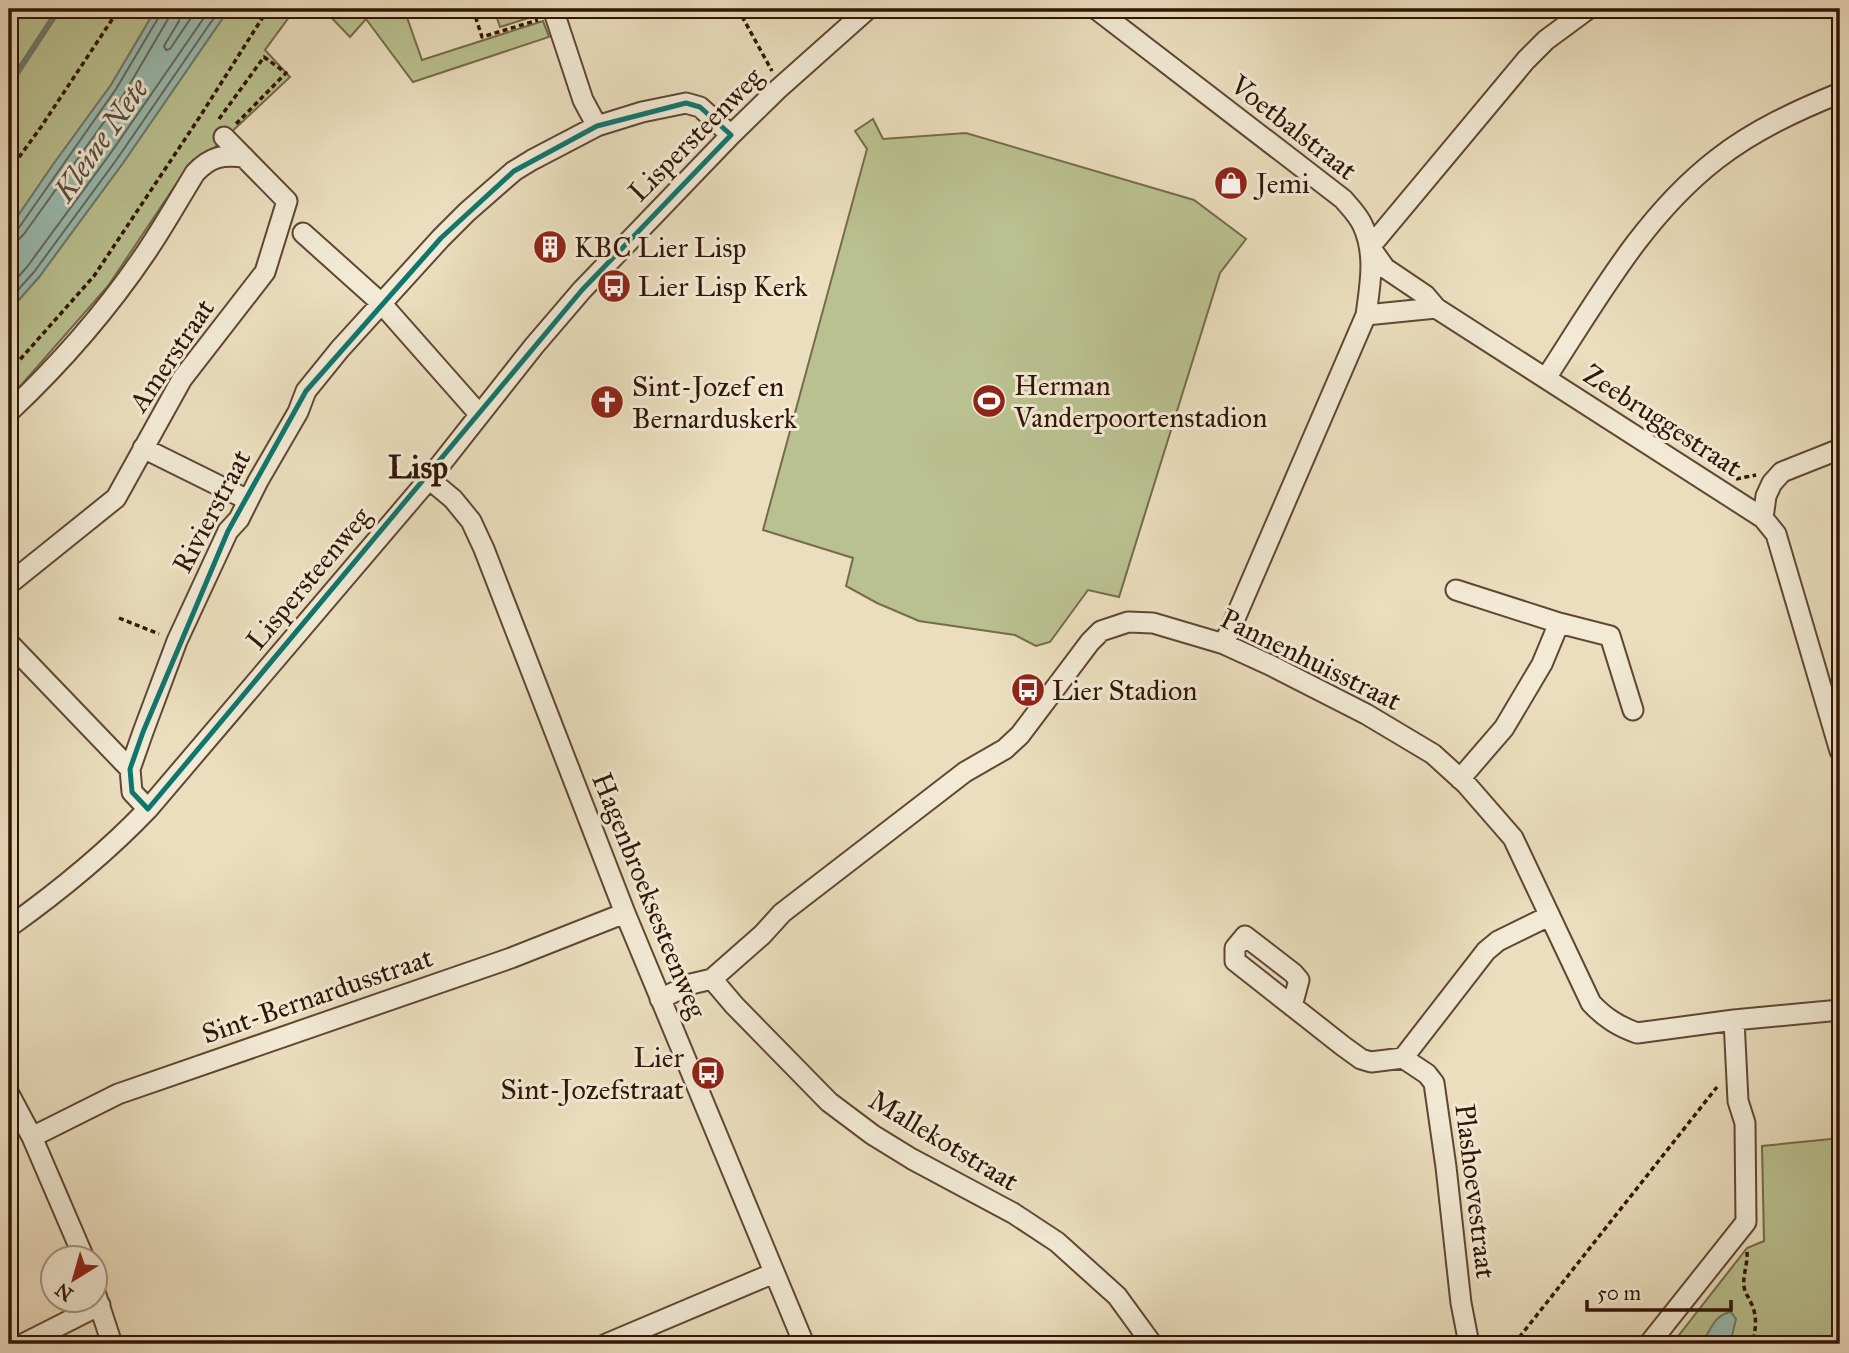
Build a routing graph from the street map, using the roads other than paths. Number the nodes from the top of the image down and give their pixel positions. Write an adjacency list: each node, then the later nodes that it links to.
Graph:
1 (868, 9): 8 (street, Lispersteenweg)
2 (1096, 9): 11 (street, Voetbalstraat)
3 (1588, 9): 11 (street)
4 (554, 11): 6 (street)
5 (1840, 93): 15 (street)
6 (597, 126): 8 (street, Rivierstraat); 12 (street, Rivierstraat)
7 (218, 132): 9 (street, Amerstraat)
8 (731, 135): 17 (street, Lispersteenweg)
9 (244, 157): 16 (street); 18 (street, Amerstraat)
10 (303, 233): 12 (street)
11 (1370, 247): 13 (street, Zeebruggestraat); 14 (street, Voetbalstraat)
12 (381, 303): 17 (street); 21 (street, Rivierstraat)
13 (1436, 308): 14 (street); 15 (street, Zeebruggestraat)
14 (1366, 315): 27 (street, Voetbalstraat)
15 (1546, 378): 22 (street, Zeebruggestraat)
16 (9, 412)
17 (479, 414): 20 (street, Lispersteenweg)
18 (143, 448): 21 (street); 23 (street, Amerstraat)
19 (1840, 449): 22 (street, Zeebruggestraat)
20 (429, 479): 32 (street, Lispersteenweg); 33 (street, Hagenbroeksesteenweg)
21 (248, 500): 30 (street, Rivierstraat)
22 (1763, 518): 29 (street)
23 (9, 584)
24 (1456, 590): 25 (street)
25 (1559, 623): 28 (street); 31 (street)
26 (9, 643): 30 (street)
27 (1224, 644): 31 (street, Pannenhuisstraat); 36 (street, Pannenhuisstraat)
28 (1633, 710)
29 (1840, 751)
30 (130, 769): 32 (street)
31 (1460, 779): 34 (street, Pannenhuisstraat)
32 (148, 809): 35 (street, Lispersteenweg)
33 (625, 914): 37 (street, Hagenbroeksesteenweg); 43 (street, Sint-Bernardusstraat)
34 (1549, 916): 40 (street, Pannenhuisstraat); 41 (street)
35 (9, 927)
36 (712, 979): 37 (street, Pannenhuisstraat); 52 (street, Mallekotstraat)
37 (660, 999): 45 (street, Hagenbroeksesteenweg)
38 (1292, 1006): 41 (street)
39 (1840, 1010): 40 (street, Pannenhuisstraat)
40 (1734, 1020): 54 (street)
41 (1403, 1058): 53 (street, Plashoevestraat)
42 (9, 1094): 43 (street)
43 (32, 1137): 44 (street)
44 (78, 1244)
45 (766, 1277): 50 (street); 51 (street, Hagenbroeksesteenweg)
46 (70, 1314): 48 (street)
47 (102, 1314): 49 (street)
48 (23, 1344)
49 (112, 1344)
50 (606, 1344)
51 (804, 1344)
52 (1152, 1344)
53 (1469, 1344)
54 (1649, 1344)

